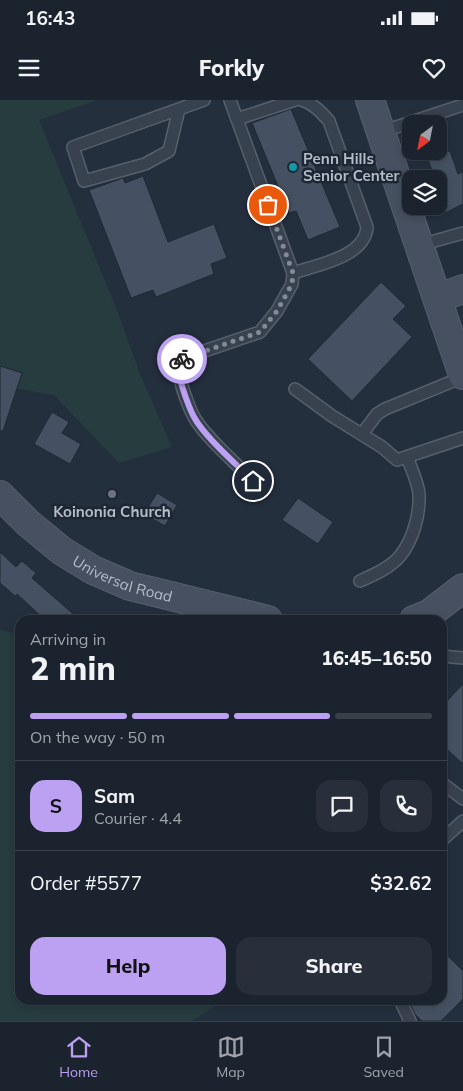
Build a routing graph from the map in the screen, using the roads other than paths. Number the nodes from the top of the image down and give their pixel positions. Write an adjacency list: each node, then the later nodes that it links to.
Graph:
1 (204, 100): 7 (lane)
2 (230, 100): 8 (lane)
3 (295, 100): 8 (lane)
4 (301, 100): 12 (lane)
5 (370, 100): 9 (street)
6 (463, 105): 9 (lane)
7 (179, 109): 7 (lane)
8 (237, 119): 12 (lane)
9 (381, 132): 11 (street)
10 (463, 233): 11 (lane)
11 (420, 245): 14 (street)
12 (293, 273): 20 (lane)
13 (463, 289): 14 (street)
14 (448, 305): 15 (street)
15 (463, 376): 17 (lane)
16 (295, 389): 17 (lane)
17 (362, 434): 19 (lane)
18 (463, 438): 19 (lane)
19 (407, 456): 22 (lane)
20 (253, 481)
21 (0, 496): 24 (street, Universal Road)
22 (360, 581)
23 (463, 589): 25 (street)
24 (248, 615)
25 (426, 615)
26 (447, 656): 27 (lane)
27 (463, 658)
28 (447, 787): 29 (lane)
29 (463, 799)
30 (463, 820): 31 (lane)
31 (447, 835)
32 (402, 1005): 33 (lane)
33 (410, 1021)

